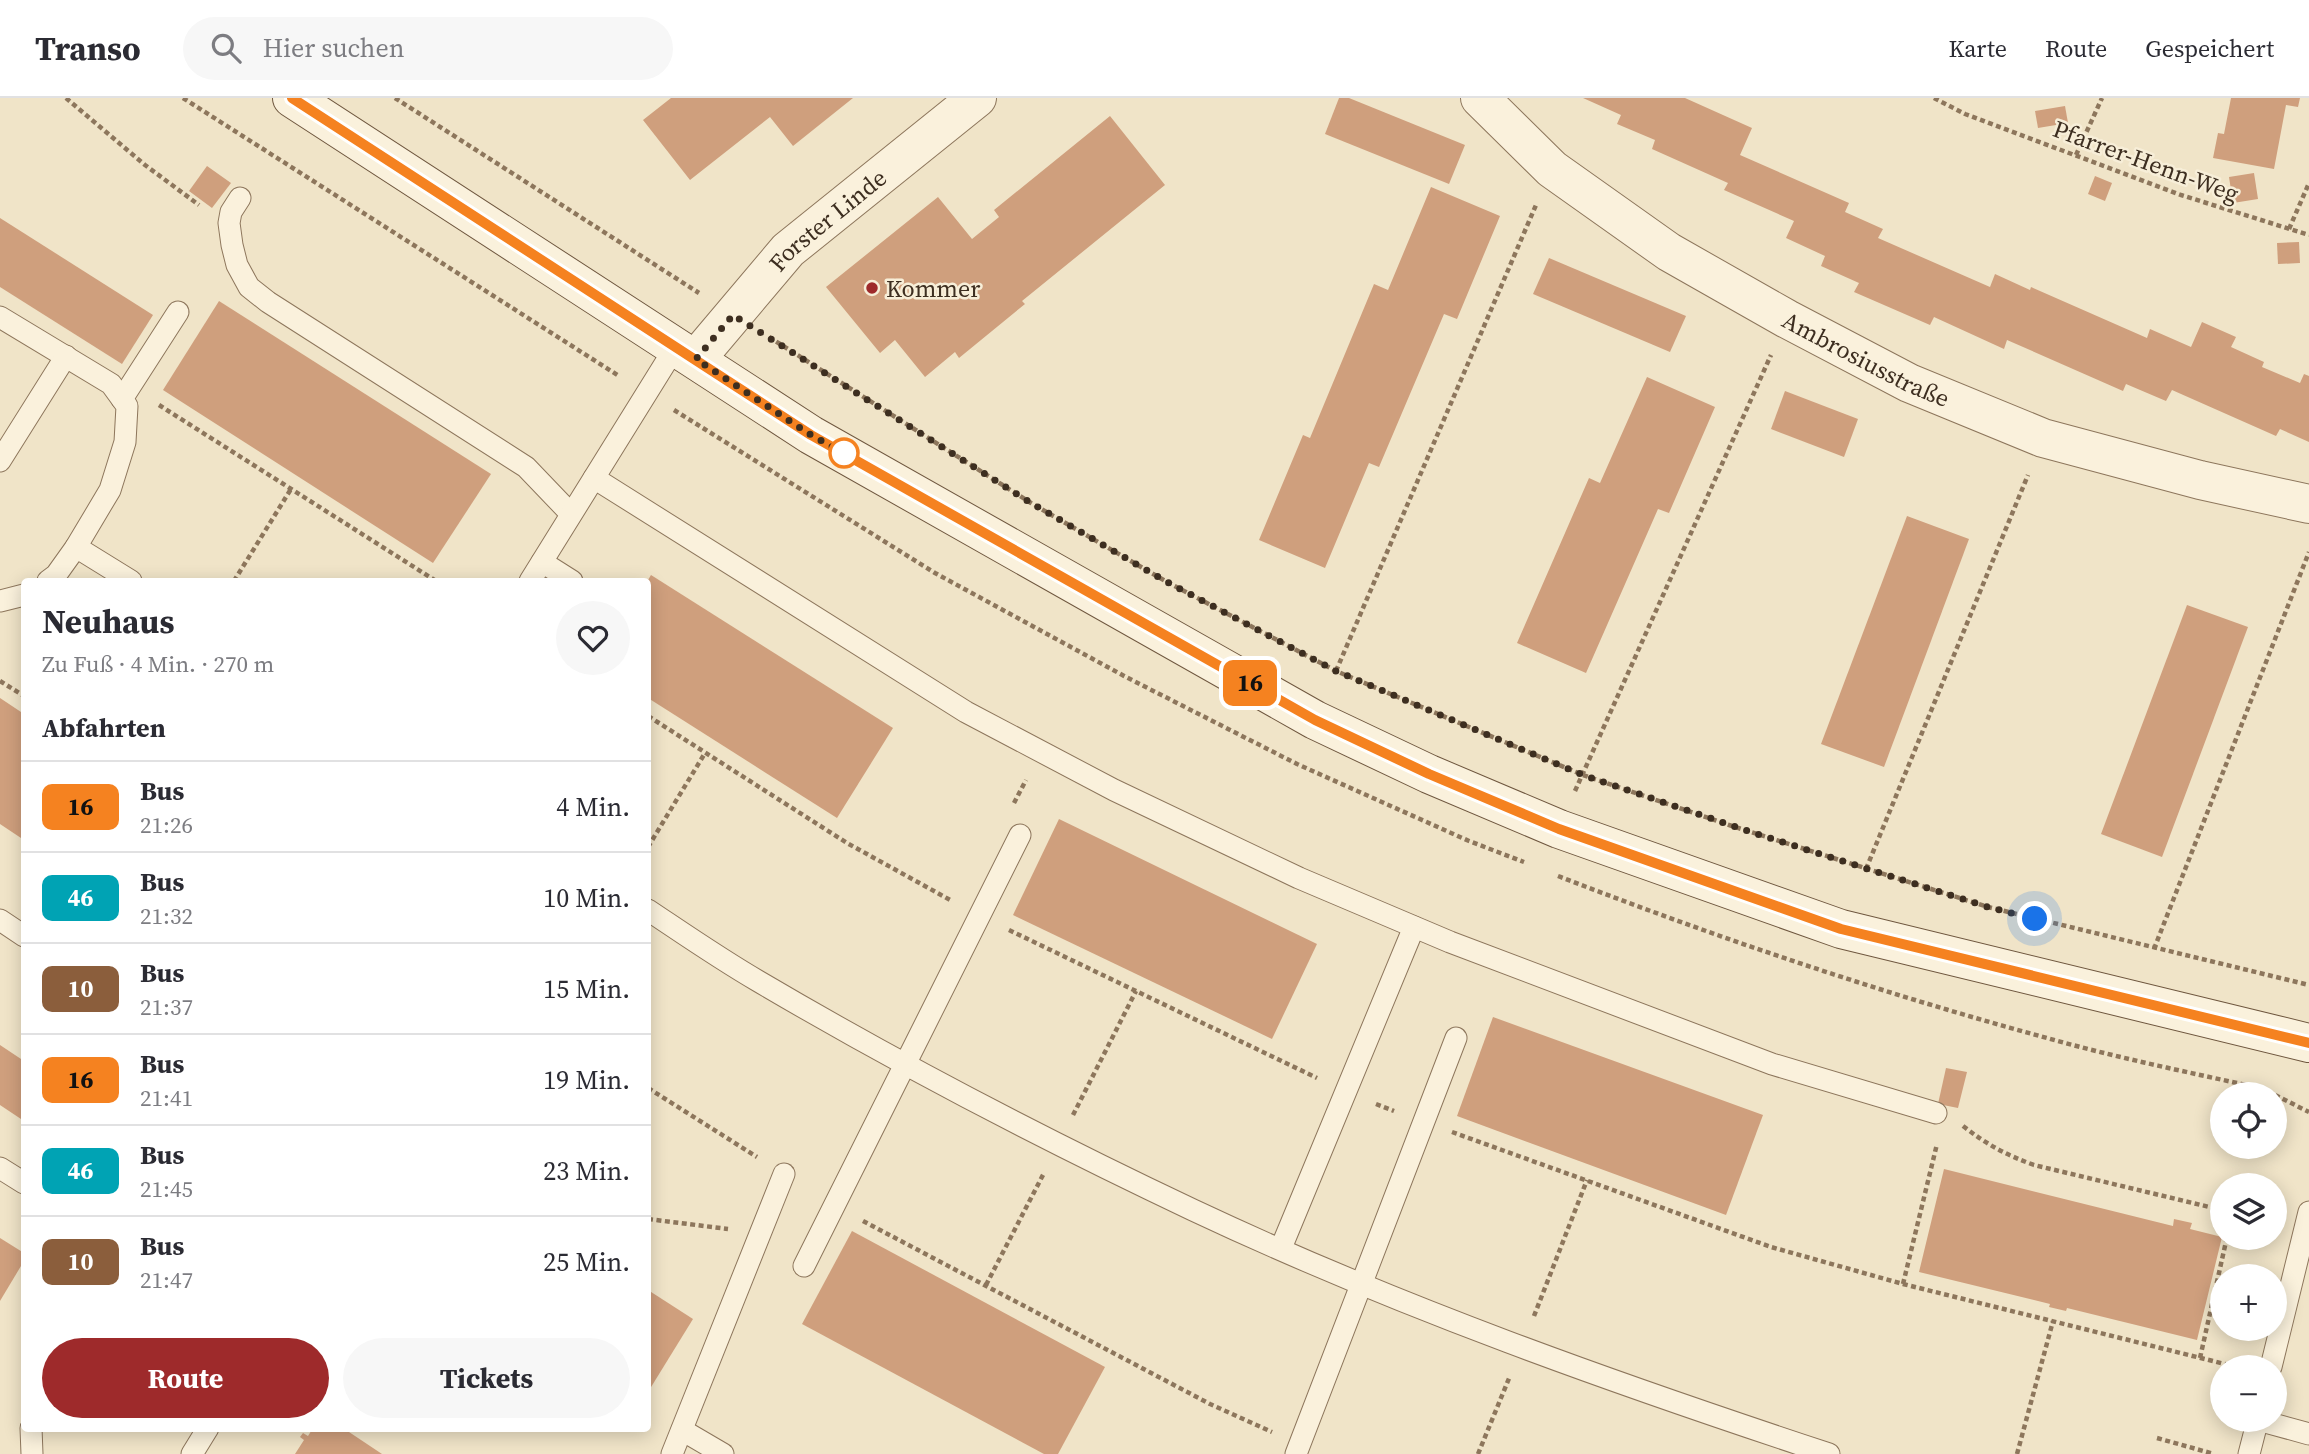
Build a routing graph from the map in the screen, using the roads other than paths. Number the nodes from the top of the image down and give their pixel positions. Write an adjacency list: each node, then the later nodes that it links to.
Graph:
1 (292, 98): 7 (main road)
2 (977, 98): 7 (main road, Forster Linde)
3 (1480, 98): 12 (main road, Ambrosiusstraße)
4 (240, 198): 13 (lane)
5 (178, 312): 9 (lane)
6 (0, 317): 8 (lane)
7 (686, 353): 11 (lane); 28 (main road)
8 (66, 356): 9 (lane); 10 (lane)
9 (122, 399): 14 (lane)
10 (0, 461)
11 (594, 478): 13 (lane); 25 (lane)
12 (2309, 504)
13 (571, 514): 15 (lane)
14 (76, 547): 16 (lane); 17 (lane)
15 (542, 562): 18 (lane); 19 (lane)
16 (52, 578)
17 (126, 578)
18 (532, 578)
19 (567, 578)
20 (21, 595): 21 (lane)
21 (0, 601)
22 (1020, 835): 29 (lane)
23 (651, 912): 29 (lane)
24 (0, 920): 26 (lane)
25 (1414, 927): 30 (lane); 35 (lane)
26 (21, 934)
27 (1456, 1038): 37 (lane)
28 (2309, 1043)
29 (906, 1063): 35 (lane); 36 (lane)
30 (1940, 1114)
31 (0, 1168): 33 (lane)
32 (784, 1174): 40 (lane)
33 (21, 1181)
34 (2309, 1212): 38 (lane)
35 (1281, 1248): 37 (lane)
36 (804, 1266)
37 (1363, 1284): 45 (lane); 50 (lane)
38 (2274, 1355)
39 (2287, 1428): 44 (lane)
40 (682, 1430): 48 (lane); 49 (lane)
41 (32, 1432): 46 (lane)
42 (206, 1432): 47 (lane)
43 (2255, 1432): 51 (lane)
44 (2309, 1434)
45 (1298, 1449)
46 (32, 1454)
47 (192, 1454)
48 (672, 1454)
49 (723, 1454)
50 (1829, 1454)
51 (2249, 1454)

